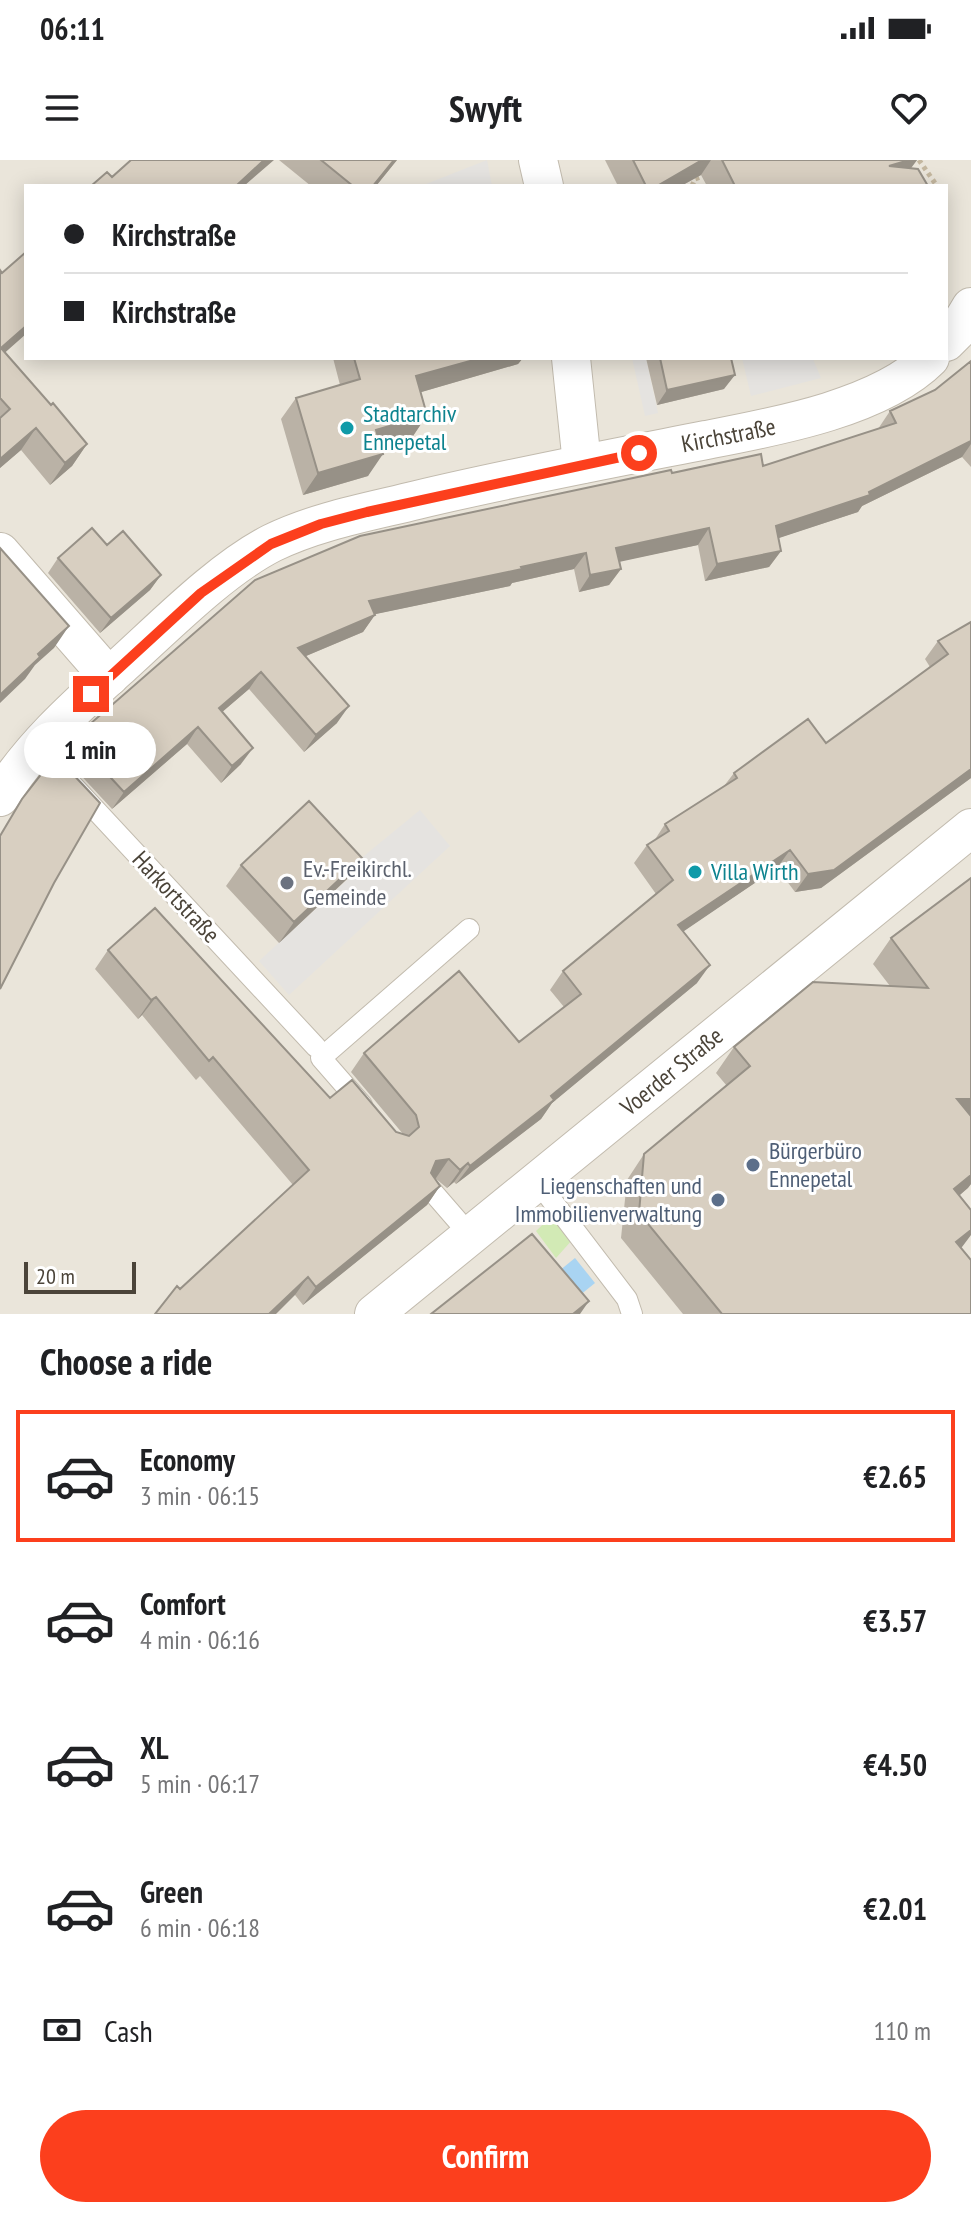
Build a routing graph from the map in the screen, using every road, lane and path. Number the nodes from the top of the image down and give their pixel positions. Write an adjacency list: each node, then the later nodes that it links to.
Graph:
1 (538, 160): 4 (street)
2 (919, 160): 6 (path)
3 (714, 171): 5 (path)
4 (544, 184)
5 (693, 184)
6 (936, 184)
7 (971, 307): 8 (street)
8 (948, 340)
9 (571, 360): 11 (street)
10 (928, 360): 11 (street, Kirchstraße)
11 (582, 464): 13 (street, Kirchstraße)
12 (0, 552): 13 (street)
13 (109, 677): 14 (street, Kirchstraße)
14 (37, 747): 15 (street, Kirchstraße); 18 (lane, Harkortstraße)
15 (0, 797)
16 (971, 828): 20 (street, Voerder Straße)
17 (469, 929): 19 (lane)
18 (316, 1047)
19 (372, 1118)
20 (537, 1181): 22 (street, Voerder Straße); 24 (lane)
21 (431, 1190): 22 (lane)
22 (476, 1230): 23 (street, Voerder Straße)
23 (374, 1314)
24 (632, 1314)

